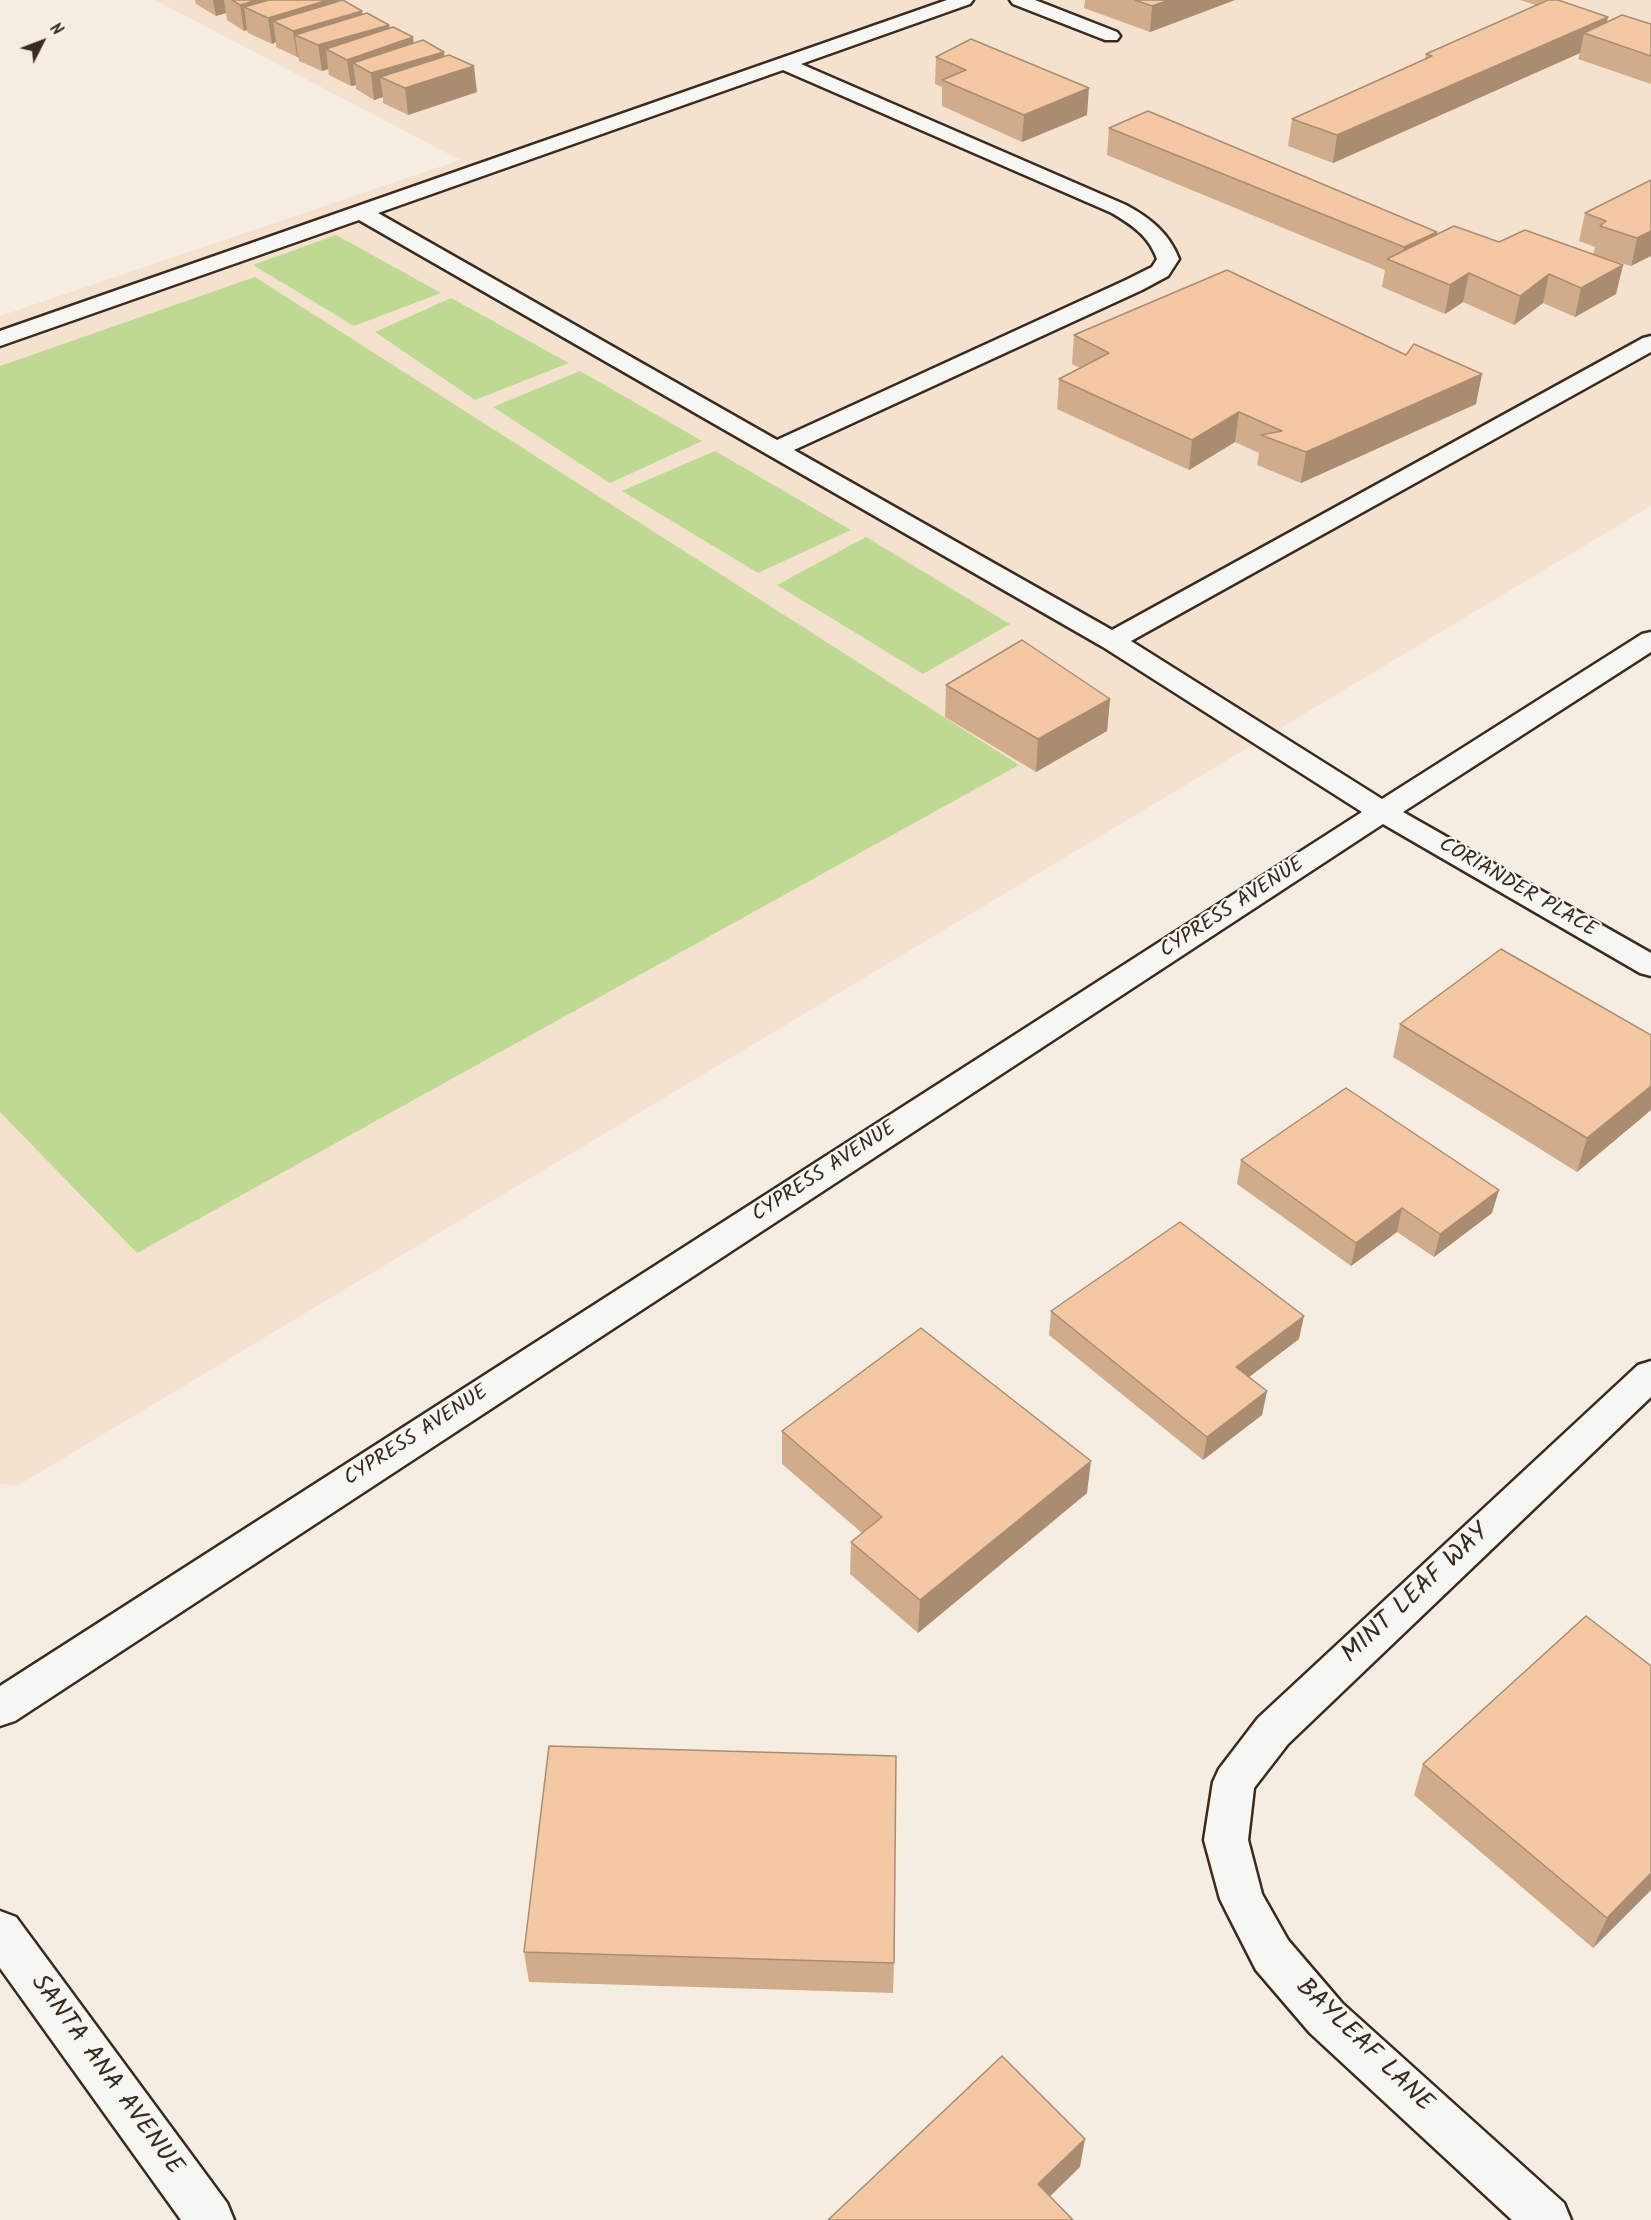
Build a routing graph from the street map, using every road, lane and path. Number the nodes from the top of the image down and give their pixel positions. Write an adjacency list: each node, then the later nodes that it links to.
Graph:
1 (964, 0): 4 (street)
2 (1019, 0): 3 (street)
3 (1111, 36)
4 (783, 63): 5 (street); 8 (street)
5 (360, 212): 6 (street); 8 (street, CORIANDER PLACE)
6 (0, 339)
7 (1651, 343): 9 (street)
8 (776, 449): 9 (street, CORIANDER PLACE)
9 (1112, 640): 11 (street, CORIANDER PLACE)
10 (1651, 640): 11 (street, CYPRESS AVENUE)
11 (1382, 812): 12 (street, CORIANDER PLACE); 14 (street, CYPRESS AVENUE)
12 (1651, 966)
13 (1651, 1375): 15 (street, MINT LEAF WAY)
14 (0, 1708)
15 (1226, 1840): 18 (street, BAYLEAF LANE)
16 (0, 1932): 17 (street, SANTA ANA AVENUE)
17 (210, 2220)
18 (1547, 2220)

